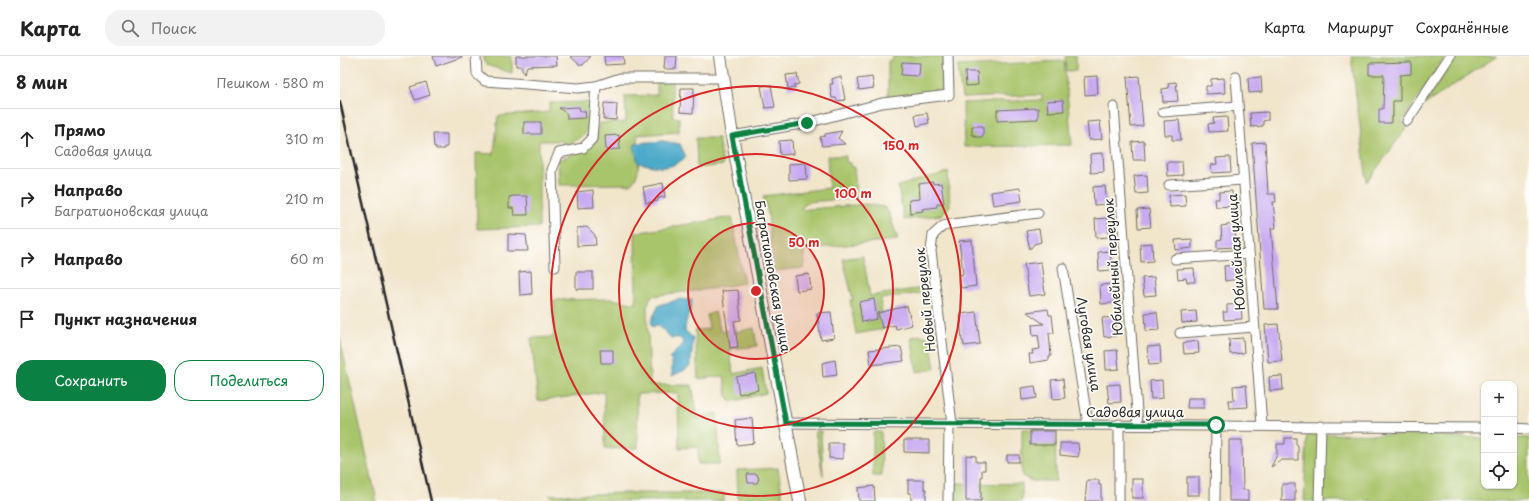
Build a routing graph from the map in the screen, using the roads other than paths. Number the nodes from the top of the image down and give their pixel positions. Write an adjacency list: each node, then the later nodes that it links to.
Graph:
1 (476, 56): 7 (street)
2 (720, 56): 6 (main road, Багратионовская улица)
3 (948, 56): 12 (street)
4 (1450, 56): 11 (street)
5 (1236, 77): 8 (street, Юбилейная улица)
6 (723, 78): 7 (street); 12 (main road, Багратионовская улица)
7 (596, 86): 18 (street)
8 (1238, 106): 10 (street); 13 (street, Юбилейная улица)
9 (1114, 107): 26 (street, Юбилейный переулок)
10 (1163, 112)
11 (1407, 121)
12 (732, 136): 22 (main road, Багратионовская улица)
13 (1243, 180): 14 (street); 16 (street, Юбилейная улица)
14 (1169, 185)
15 (1038, 213): 23 (street, Новый переулок)
16 (1249, 254): 17 (street); 20 (street, Юбилейная улица)
17 (1175, 259)
18 (554, 267)
19 (1063, 268): 24 (street, Луговая улица)
20 (1254, 327): 21 (street); 28 (street, Юбилейная улица)
21 (1180, 333)
22 (786, 423): 23 (street, Садовая улица); 33 (main road, Багратионовская улица)
23 (951, 424): 24 (street, Садовая улица); 34 (street)
24 (1088, 424): 25 (street, Садовая улица)
25 (1119, 424): 26 (street, Садовая улица); 35 (street)
26 (1138, 424): 27 (street, Садовая улица)
27 (1216, 425): 28 (street, Садовая улица); 36 (street)
28 (1262, 426): 29 (street, Садовая улица)
29 (1321, 426): 30 (street, Садовая улица); 37 (street)
30 (1481, 428)
31 (1517, 428): 32 (street)
32 (1529, 429)
33 (800, 501)
34 (948, 501)
35 (1119, 501)
36 (1215, 501)
37 (1319, 501)

